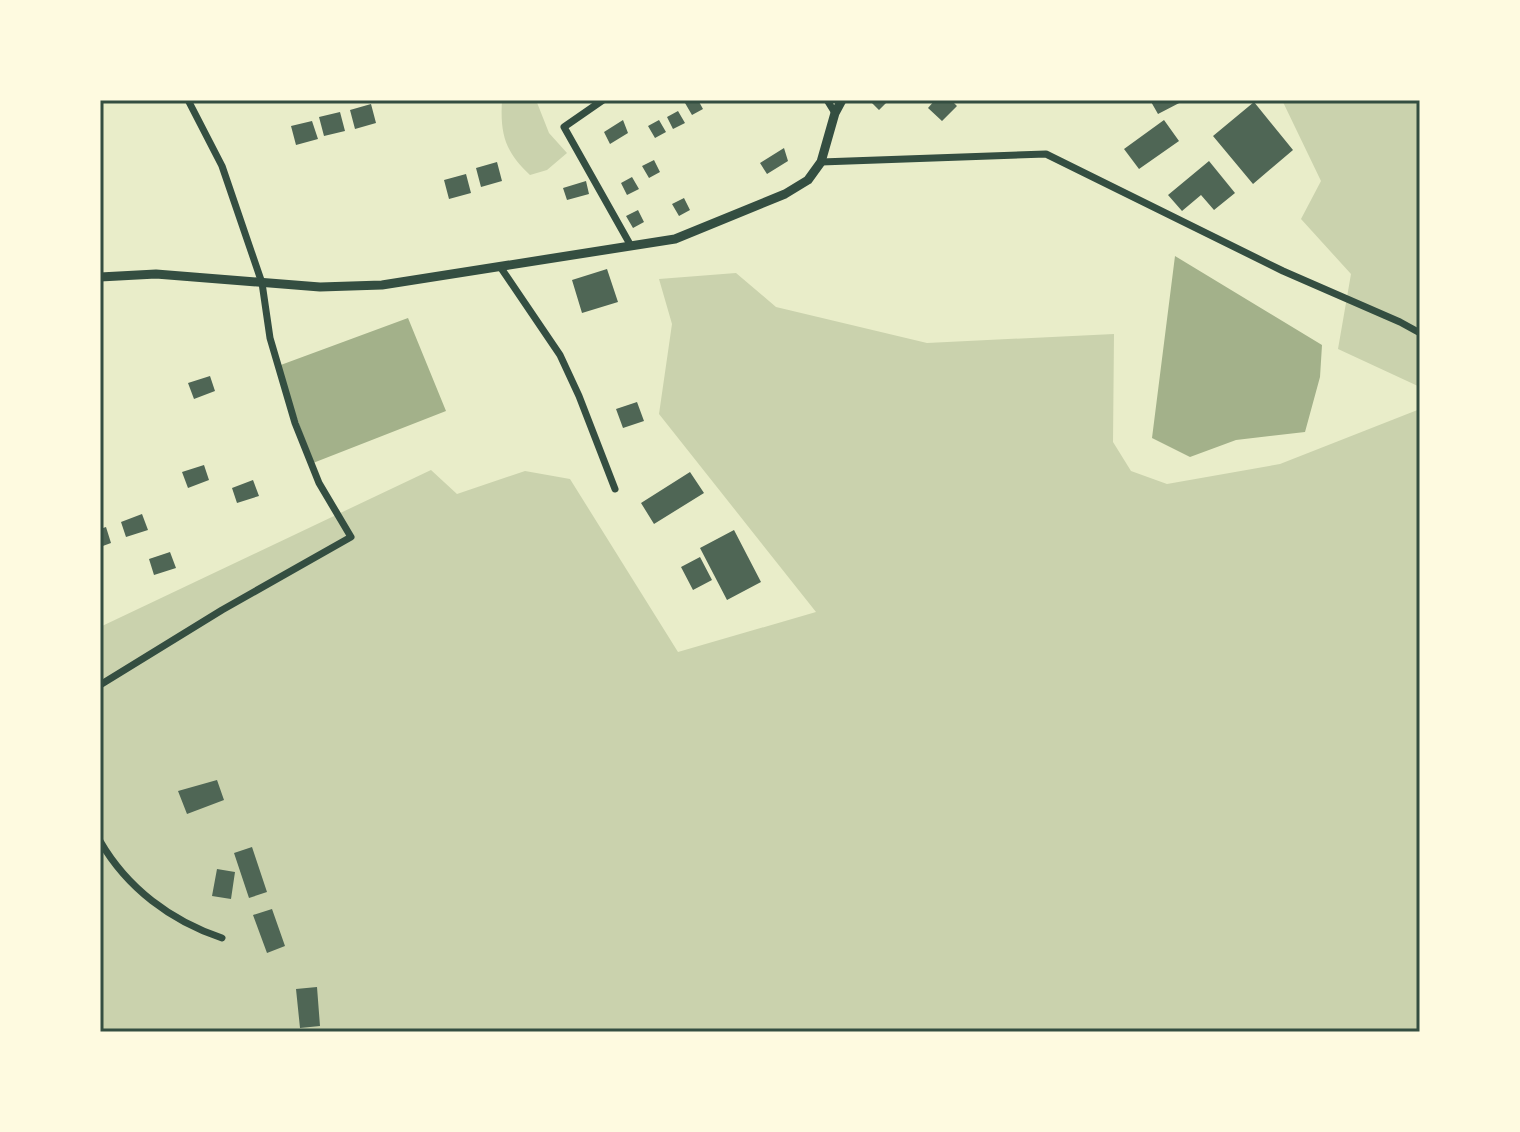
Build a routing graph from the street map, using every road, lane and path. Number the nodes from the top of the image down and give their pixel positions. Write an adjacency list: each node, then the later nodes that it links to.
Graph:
1 (188, 100): 10 (street)
2 (603, 100): 7 (street)
3 (827, 100): 5 (street)
4 (842, 100): 5 (street)
5 (835, 113): 6 (street)
6 (821, 162): 7 (street); 11 (street)
7 (631, 246): 8 (street)
8 (501, 268): 10 (street); 12 (street)
9 (100, 277): 10 (street)
10 (262, 283): 13 (street)
11 (1420, 333)
12 (615, 489)
13 (100, 685)
14 (100, 841): 15 (street)
15 (222, 938)

